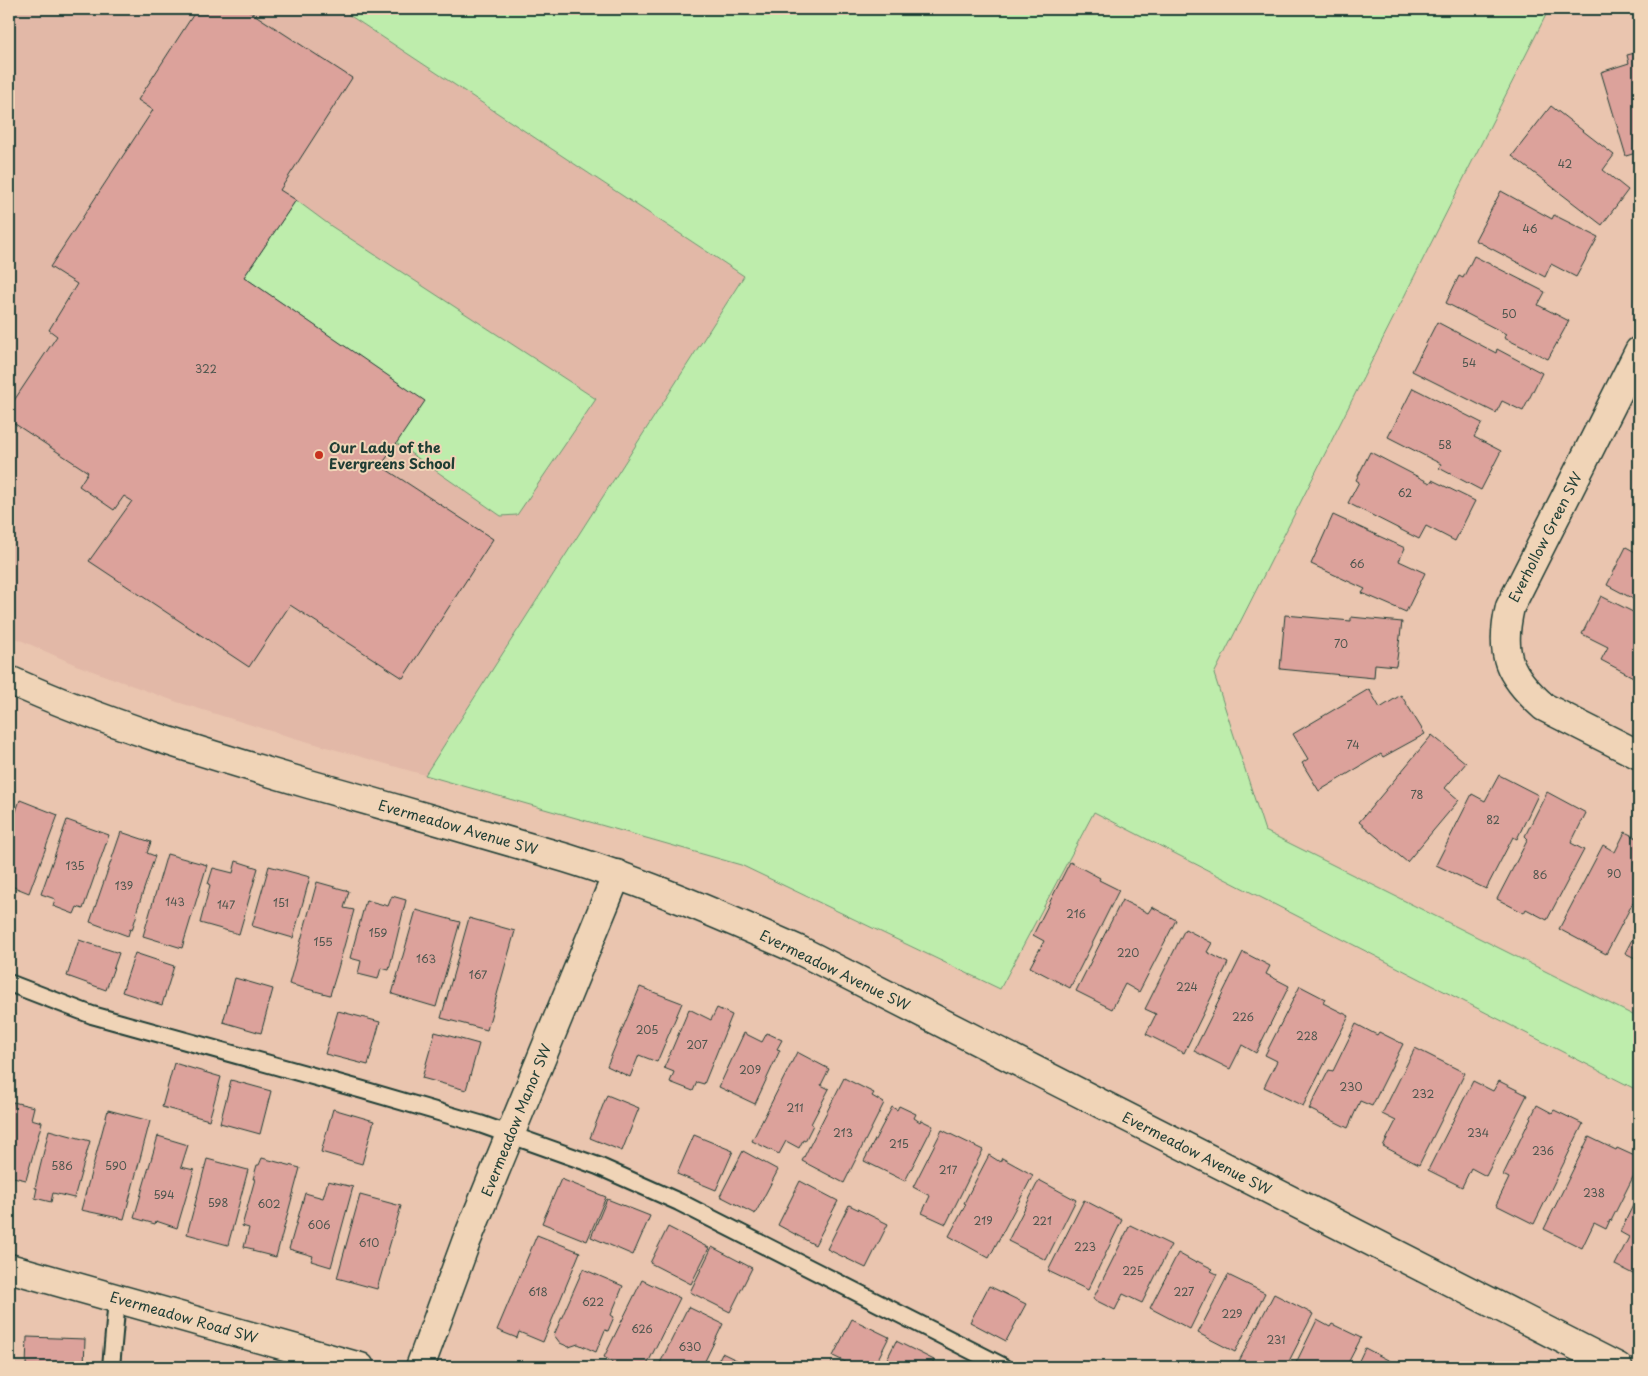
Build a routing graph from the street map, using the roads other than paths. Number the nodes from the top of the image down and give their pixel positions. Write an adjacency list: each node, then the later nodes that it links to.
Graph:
1 (1639, 351): 3 (street, Everhollow Green SW)
2 (9, 680): 4 (street, Evermeadow Avenue SW)
3 (1639, 755)
4 (617, 874): 6 (street, Evermeadow Manor SW); 13 (street, Evermeadow Avenue SW)
5 (9, 984): 6 (lane)
6 (510, 1134): 11 (street, Evermeadow Manor SW); 12 (lane)
7 (9, 1268): 8 (street, Evermeadow Road SW)
8 (117, 1298): 9 (lane); 10 (street, Evermeadow Road SW)
9 (110, 1367)
10 (360, 1367)
11 (420, 1367)
12 (1004, 1367)
13 (1618, 1367)

